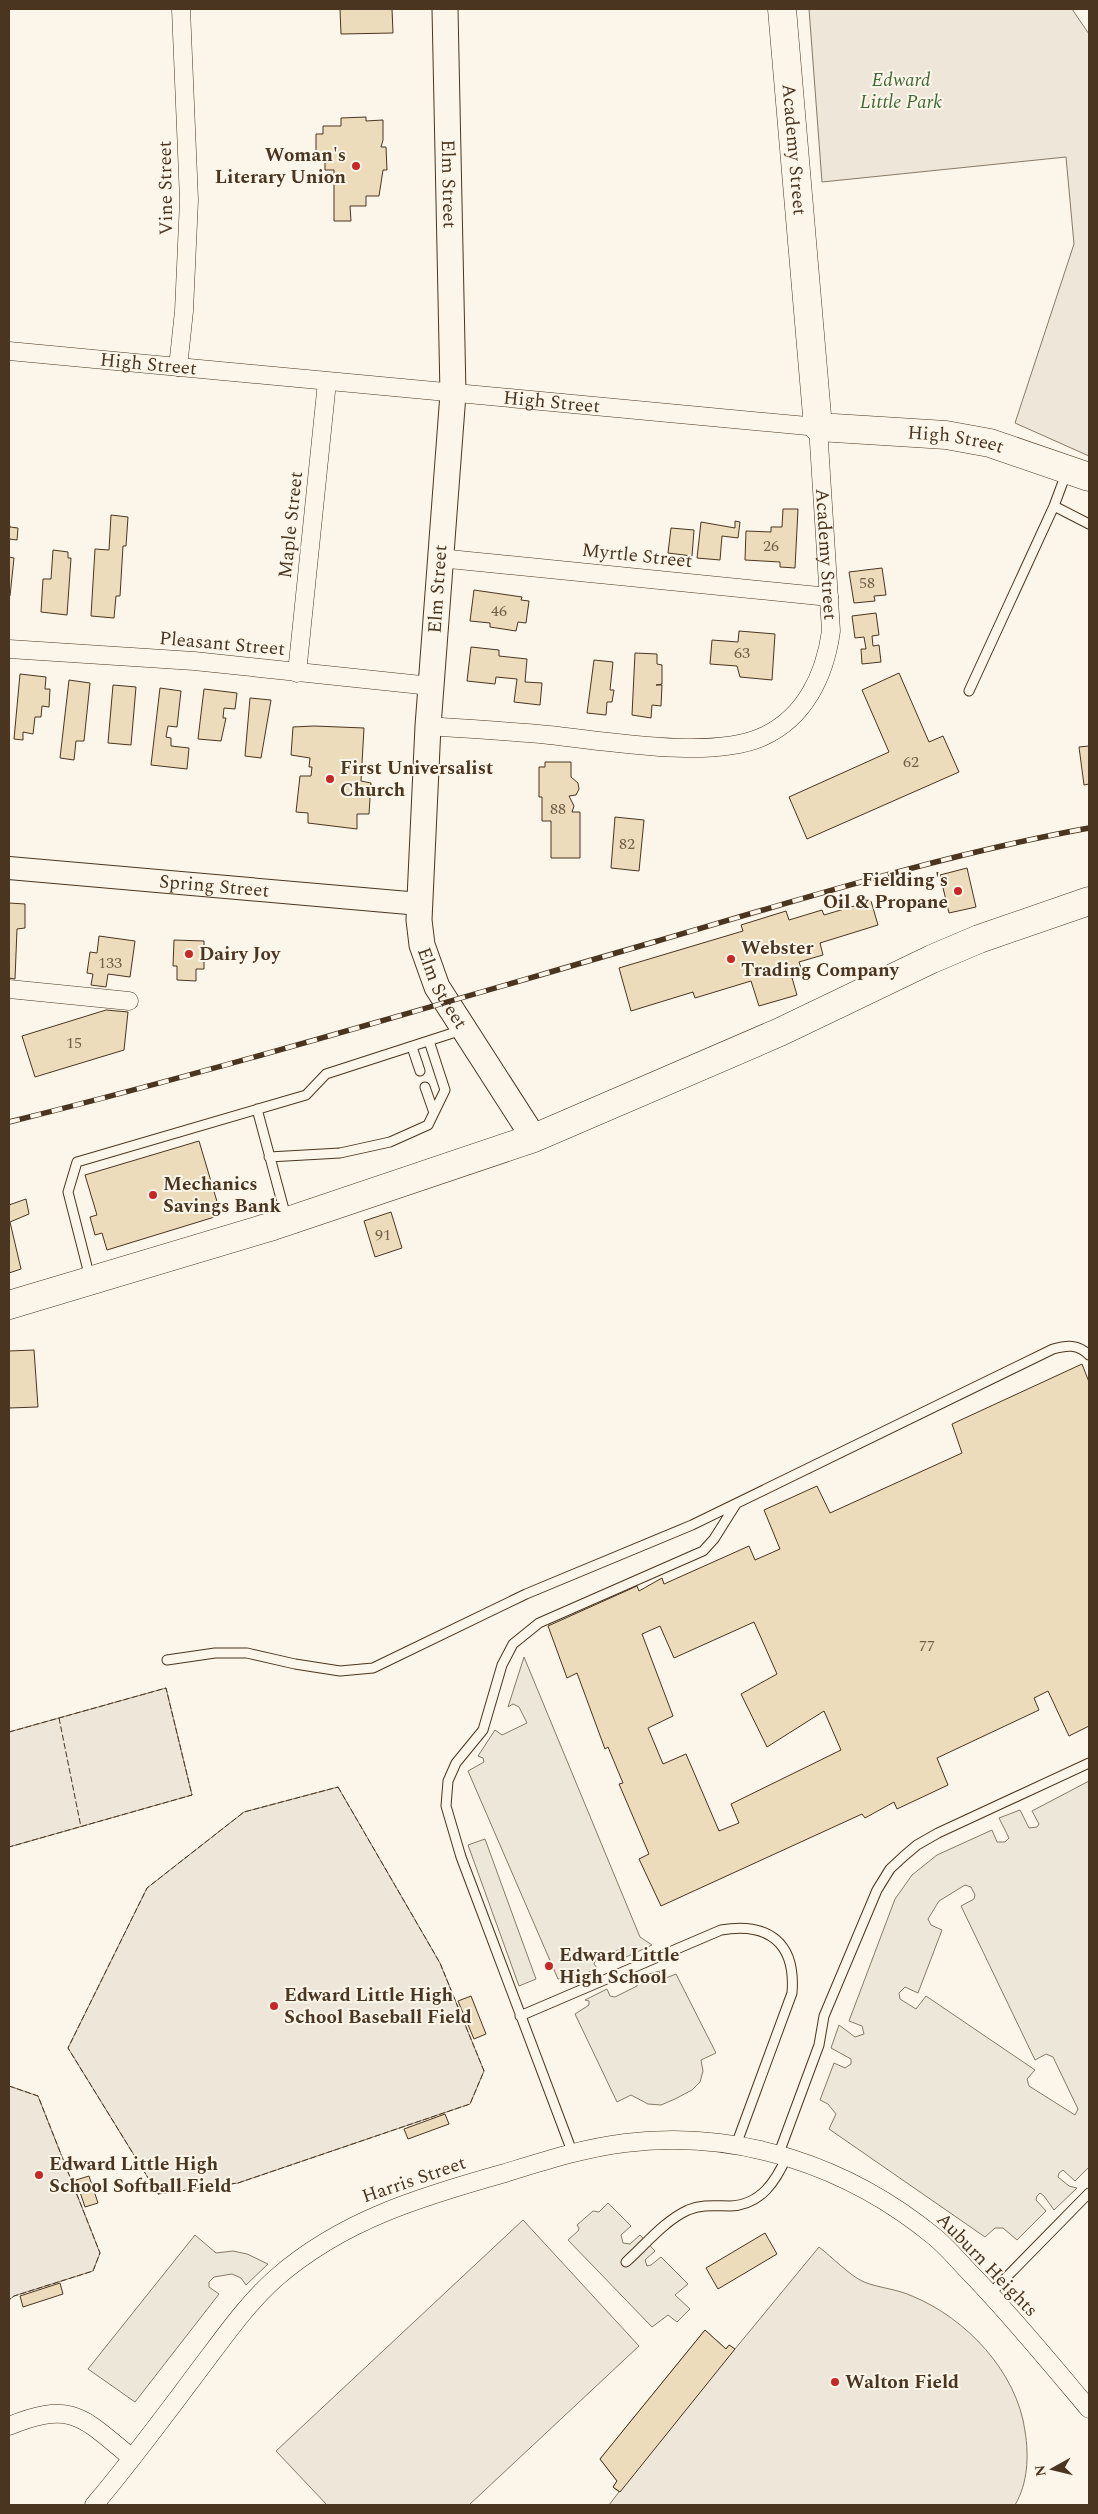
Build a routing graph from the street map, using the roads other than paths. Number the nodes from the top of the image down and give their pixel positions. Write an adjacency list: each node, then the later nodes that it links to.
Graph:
1 (181, 9): 5 (street, Vine Street)
2 (445, 9): 7 (main road, Elm Street)
3 (782, 9): 8 (main road, Academy Street)
4 (9, 351): 5 (street, High Street)
5 (178, 367): 6 (street, High Street)
6 (327, 382): 7 (street, High Street); 15 (street, Maple Street)
7 (453, 394): 8 (street, High Street); 12 (main road, Elm Street)
8 (818, 427): 9 (main road, High Street); 13 (street, Academy Street)
9 (1079, 473): 10 (lane)
10 (1054, 506): 11 (lane); 17 (lane)
11 (1089, 524)
12 (440, 558): 13 (street, Myrtle Street); 16 (main road, Elm Street)
13 (829, 597): 18 (street, Academy Street)
14 (9, 649): 15 (street, Pleasant Street)
15 (297, 673): 16 (street, Pleasant Street)
16 (431, 686): 18 (main road, Elm Street)
17 (968, 691)
18 (428, 726): 21 (main road, Elm Street)
19 (9, 868): 21 (street, Spring Street)
20 (1089, 901): 31 (main road)
21 (420, 904): 24 (main road, Elm Street)
22 (9, 989): 23 (street)
23 (129, 1000)
24 (463, 1030): 25 (lane); 31 (main road, Elm Street)
25 (429, 1041): 26 (lane); 30 (lane)
26 (412, 1047): 27 (lane); 29 (lane)
27 (420, 1071)
28 (425, 1087): 30 (lane)
29 (257, 1109): 32 (lane); 34 (lane)
30 (433, 1110): 32 (lane)
31 (534, 1138): 33 (main road)
32 (269, 1157): 33 (lane)
33 (288, 1221): 34 (main road)
34 (90, 1280): 35 (main road)
35 (9, 1304)
36 (1089, 1355): 37 (lane)
37 (736, 1504): 38 (lane); 40 (lane)
38 (167, 1660)
39 (1089, 1763): 43 (lane)
40 (520, 2016): 41 (lane); 42 (lane)
41 (736, 2145): 42 (street, Harris Street); 43 (street, Harris Street)
42 (573, 2154): 49 (street, Harris Street)
43 (783, 2155): 45 (lane); 46 (street, Auburn Heights)
44 (1089, 2193): 46 (lane)
45 (626, 2262)
46 (990, 2294): 47 (street, Auburn Heights)
47 (1089, 2409)
48 (9, 2426): 49 (street)
49 (132, 2458): 50 (street, Harris Street)
50 (94, 2505)

